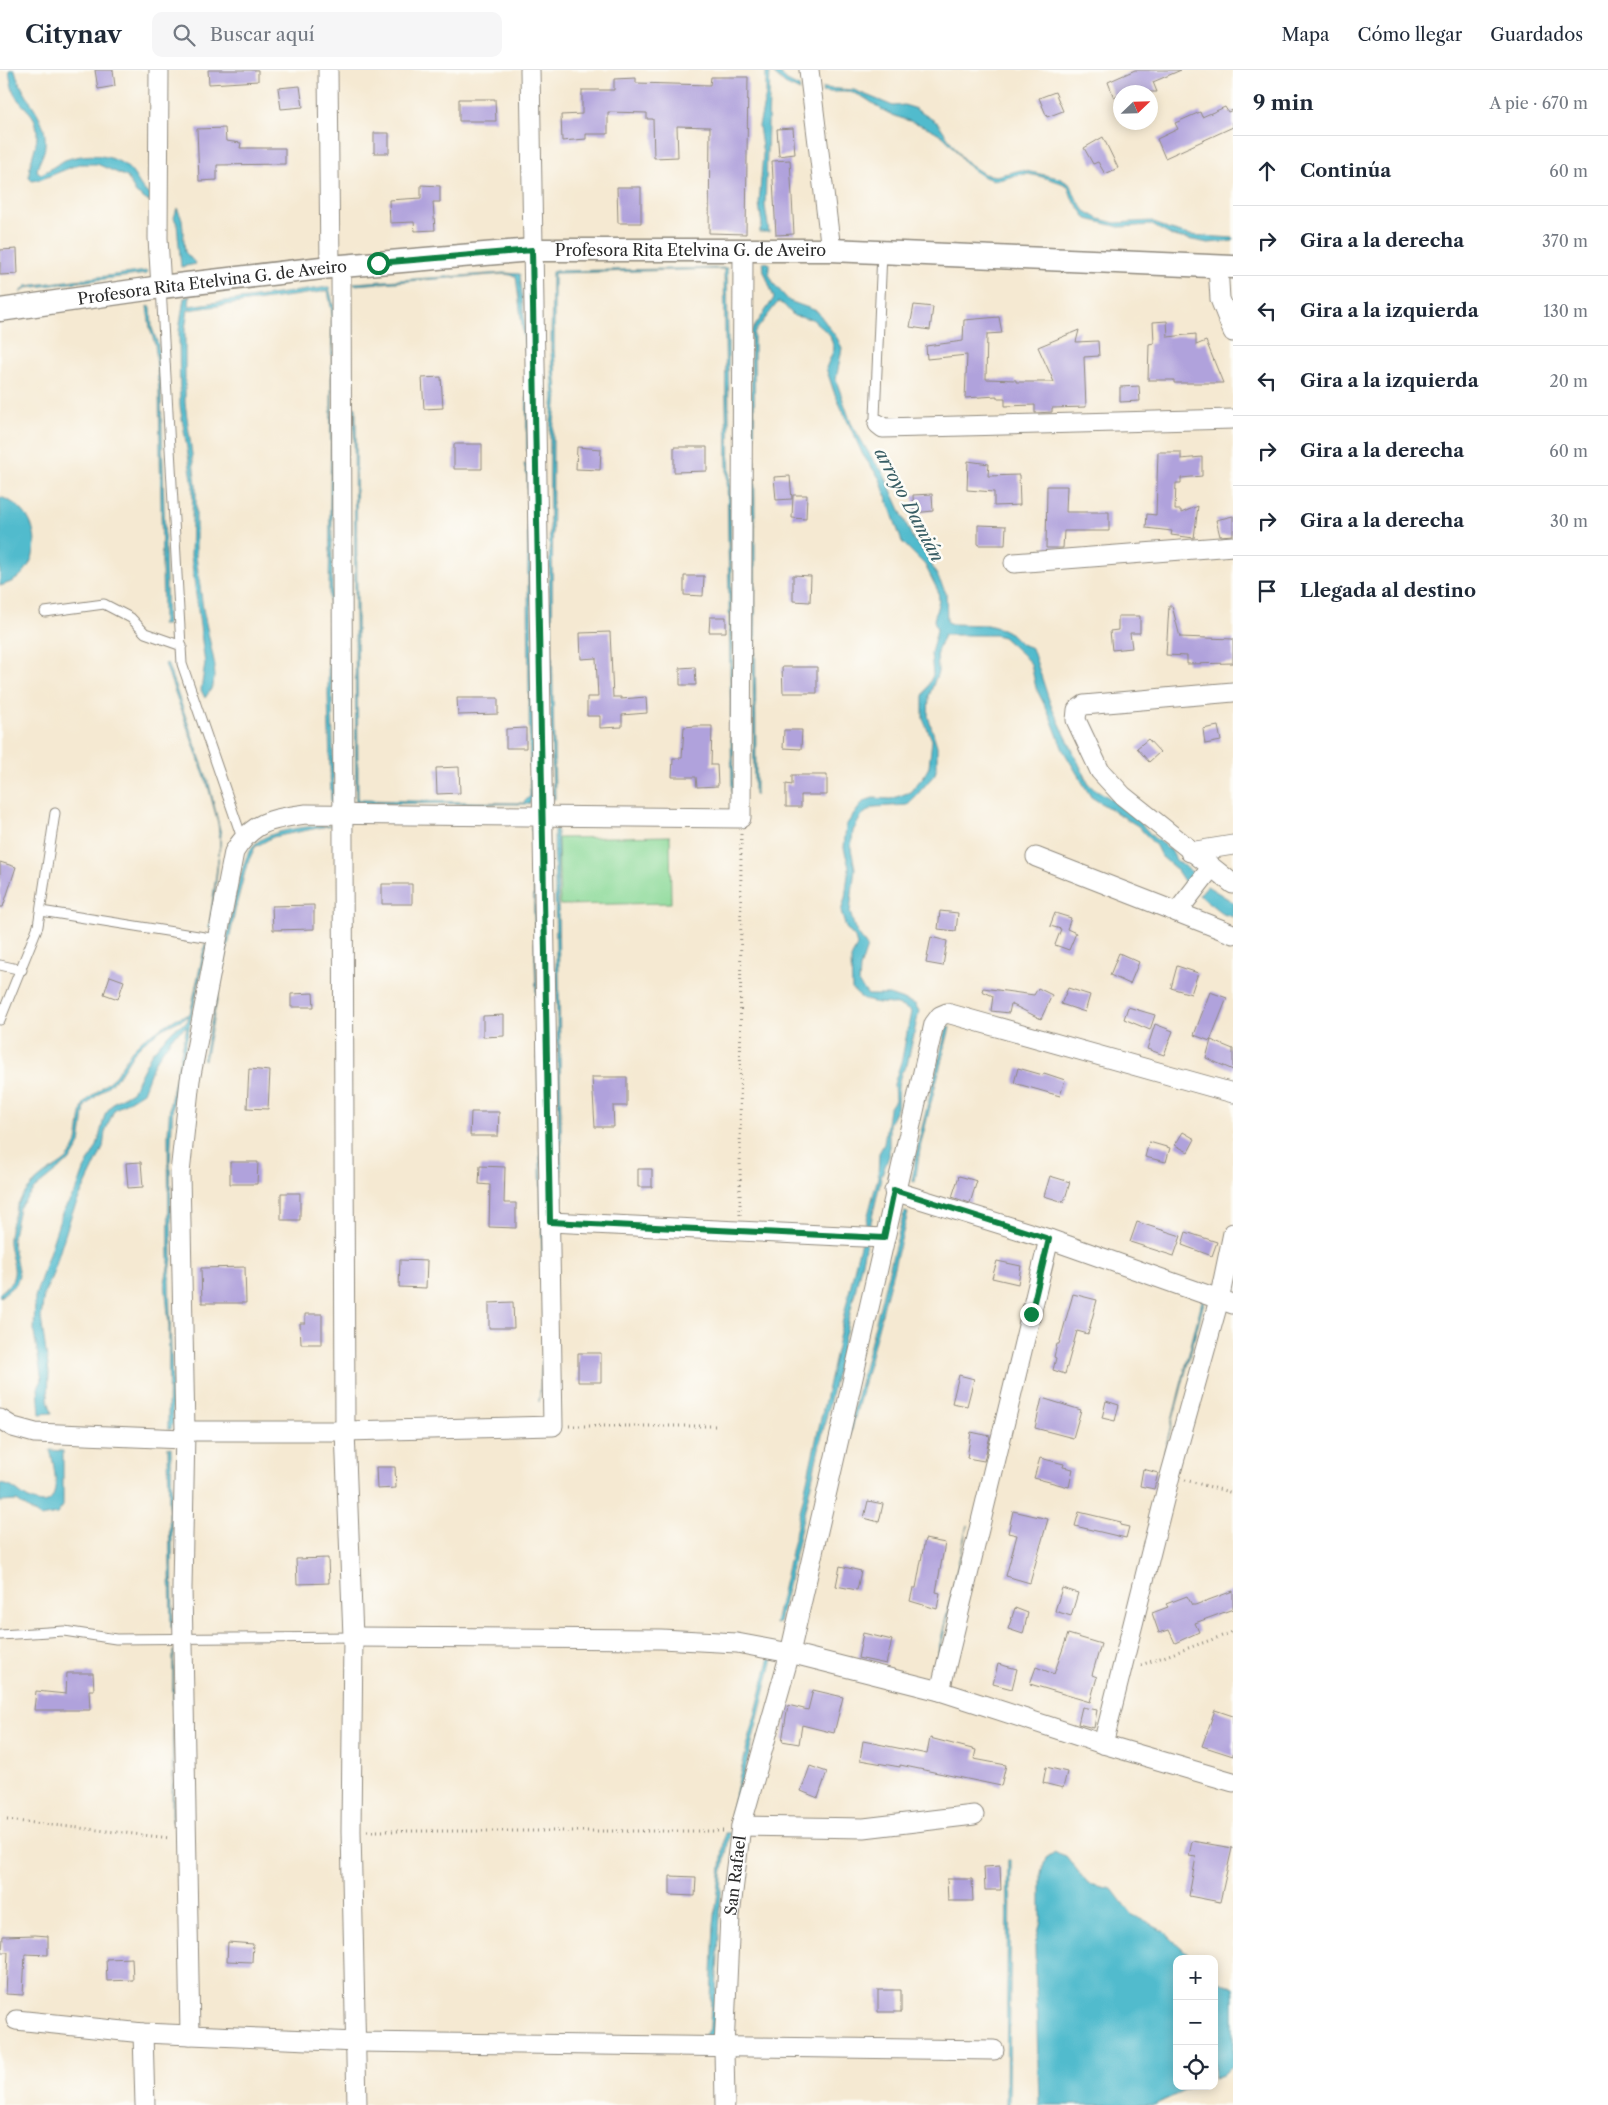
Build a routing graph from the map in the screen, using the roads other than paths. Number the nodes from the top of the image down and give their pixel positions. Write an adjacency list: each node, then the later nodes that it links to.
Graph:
1 (159, 70): 11 (street)
2 (328, 70): 9 (street)
3 (530, 70): 6 (street)
4 (809, 70): 7 (street)
5 (747, 249): 6 (street, Profesora Rita Etelvina G. de Aveiro); 7 (street, Profesora Rita Etelvina G. de Aveiro); 23 (street)
6 (532, 250): 9 (street, Profesora Rita Etelvina G. de Aveiro); 23 (street)
7 (831, 250): 8 (street, Profesora Rita Etelvina G. de Aveiro)
8 (882, 252): 10 (street, Profesora Rita Etelvina G. de Aveiro); 15 (lane)
9 (336, 266): 11 (street, Profesora Rita Etelvina G. de Aveiro); 22 (street)
10 (1226, 267): 13 (street)
11 (161, 287): 12 (street, Profesora Rita Etelvina G. de Aveiro); 19 (lane)
12 (0, 310)
13 (1233, 332)
14 (1233, 419): 15 (street)
15 (878, 424)
16 (1233, 546): 17 (street)
17 (1014, 563)
18 (45, 612): 19 (lane)
19 (182, 646): 24 (lane)
20 (1233, 692): 26 (street)
21 (55, 813): 30 (lane)
22 (344, 814): 23 (street); 24 (street); 45 (street)
23 (542, 816): 39 (street)
24 (242, 838): 33 (street)
25 (1233, 845): 26 (street)
26 (1190, 852): 28 (street)
27 (1036, 857): 31 (street)
28 (1211, 868): 29 (street); 31 (street)
29 (1233, 884)
30 (41, 911): 33 (lane); 35 (lane)
31 (1177, 912): 32 (street)
32 (1233, 934)
33 (217, 939): 46 (street)
34 (0, 965): 35 (lane)
35 (22, 970): 36 (lane)
36 (0, 1020)
37 (1233, 1093): 38 (street, San Rafael)
38 (894, 1190): 41 (street, San Rafael); 42 (street)
39 (550, 1222): 41 (street); 45 (street)
40 (1233, 1233): 43 (street)
41 (884, 1238): 50 (street, San Rafael)
42 (1049, 1239): 43 (street); 51 (street)
43 (1226, 1302): 52 (street)
44 (0, 1419): 46 (street)
45 (345, 1431): 46 (street); 48 (street)
46 (184, 1435): 49 (street)
47 (0, 1635): 49 (lane)
48 (353, 1637): 49 (lane); 50 (street); 59 (street)
49 (183, 1638): 58 (street)
50 (790, 1653): 51 (street); 55 (street, San Rafael)
51 (940, 1691): 52 (street)
52 (1103, 1744): 53 (street)
53 (1233, 1782)
54 (974, 1814): 55 (street)
55 (741, 1829): 60 (street, San Rafael)
56 (16, 2020): 57 (street)
57 (142, 2033): 58 (street); 62 (street)
58 (190, 2035): 59 (street)
59 (357, 2042): 60 (street); 63 (street)
60 (724, 2048): 61 (street); 64 (street, San Rafael)
61 (994, 2050)
62 (145, 2105)
63 (357, 2105)
64 (725, 2105)

